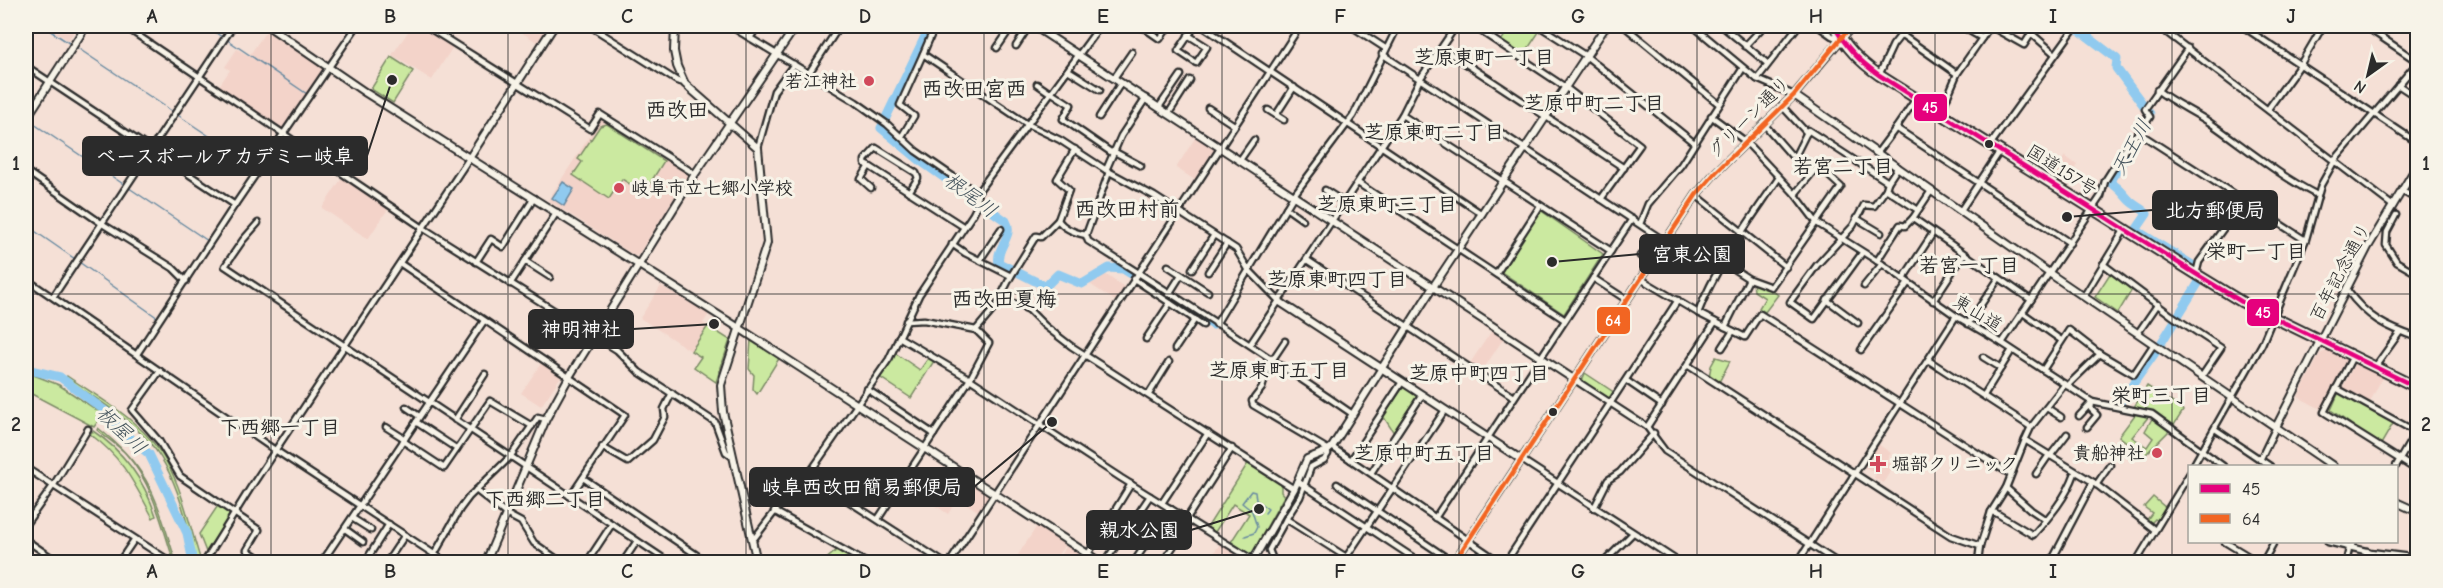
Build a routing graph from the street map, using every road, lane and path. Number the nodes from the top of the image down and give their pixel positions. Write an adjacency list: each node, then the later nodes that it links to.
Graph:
1 (86, 26): 83 (street)
2 (124, 26): 78 (street)
3 (233, 26): 78 (street)
4 (268, 26): 70 (street)
5 (357, 26): 70 (street)
6 (427, 26): 84 (street)
7 (554, 26): 84 (street)
8 (590, 26): 86 (street)
9 (675, 26): 86 (street)
10 (730, 26): 49 (street)
11 (758, 26): 49 (street)
12 (796, 26): 59 (street)
13 (843, 26): 74 (street)
14 (935, 26): 60 (street)
15 (1012, 26): 54 (street)
16 (1029, 26): 52 (street)
17 (1034, 26): 63 (street)
18 (1169, 26): 45 (street)
19 (1195, 26): 47 (street)
20 (1202, 26): 73 (street)
21 (1300, 26): 73 (street)
22 (1351, 26): 55 (street)
23 (1398, 26): 55 (street)
24 (1456, 26): 56 (street)
25 (1473, 26): 90 (street)
26 (1539, 26): 64 (street)
27 (1606, 26): 64 (street)
28 (1624, 26): 98 (street)
29 (1694, 26): 71 (street)
30 (1724, 26): 53 (street)
31 (1764, 26): 53 (street)
32 (1798, 26): 67 (street)
33 (1818, 26): 51 (street)
34 (1834, 26): 51 (highway, 国道157号)
35 (1851, 26): 51 (street, グリーン通り)
36 (1908, 26): 48 (street)
37 (1961, 26): 50 (street)
38 (2022, 26): 46 (street)
39 (2076, 26): 62 (street)
40 (2158, 26): 57 (street)
41 (2242, 26): 68 (street)
42 (2324, 26): 68 (street)
43 (2365, 26): 65 (street)
44 (1096, 27): 63 (street)
45 (1142, 28)
46 (2031, 34): 50 (street); 62 (street)
47 (1188, 35): 47 (street)
48 (1902, 35): 75 (street); 77 (street)
49 (750, 38): 59 (street)
50 (1982, 38): 75 (street)
51 (1841, 40): 77 (highway, 国道157号); 94 (street, グリーン通り)
52 (1016, 46)
53 (1745, 46): 67 (street)
54 (997, 48)
55 (1385, 48): 61 (street)
56 (1442, 48): 80 (street); 109 (street)
57 (2188, 48): 92 (street); 102 (street)
58 (1132, 52): 79 (street)
59 (776, 53): 66 (street); 114 (street)
60 (923, 54): 115 (street); 123 (street)
61 (1382, 54): 80 (street); 116 (street)
62 (2055, 54): 128 (street)
63 (1079, 55): 72 (street); 79 (street)
64 (1586, 57): 90 (street); 126 (street)
65 (2418, 62): 88 (street)
66 (794, 64): 74 (street); 131 (street)
67 (1768, 64): 81 (street)
68 (2300, 65): 102 (street); 106 (street)
69 (26, 66): 83 (street)
70 (329, 67): 120 (street); 139 (street)
71 (1743, 68): 81 (street); 98 (street)
72 (1068, 70): 91 (street); 93 (street)
73 (1269, 70): 89 (street); 118 (street)
74 (809, 73): 123 (street)
75 (1957, 74): 104 (street)
76 (1181, 75): 100 (street)
77 (1879, 75): 95 (highway, 国道157号)
78 (200, 76): 120 (street); 134 (street)
79 (1114, 78): 85 (street)
80 (1420, 79): 108 (street); 132 (street)
81 (1757, 79): 94 (street)
82 (1190, 80): 105 (street)
83 (50, 82): 112 (street); 134 (street)
84 (517, 83): 139 (street); 150 (street)
85 (1121, 83): 97 (street); 111 (street)
86 (685, 84): 114 (street)
87 (1037, 84): 93 (street)
88 (2398, 85): 96 (street); 106 (street)
89 (1294, 87): 107 (street); 116 (street)
90 (1565, 87): 109 (street); 146 (street)
91 (1100, 90)
92 (2157, 90): 122 (street); 166 (street)
93 (1051, 93): 115 (street); 136 (street)
94 (1794, 95): 99 (street, グリーン通り); 137 (street)
95 (1917, 97): 104 (highway, 国道157号); 119 (street)
96 (2418, 98)
97 (1146, 99): 100 (street); 136 (street)
98 (1719, 104): 110 (street)
99 (1782, 106): 117 (street, グリーン通り); 121 (street)
100 (1159, 107): 105 (street)
101 (1208, 108): 118 (street)
102 (2268, 109): 141 (street)
103 (1268, 110): 107 (street)
104 (1941, 112): 128 (highway, 国道157号)
105 (1168, 113): 129 (street)
106 (2373, 114): 127 (street); 141 (street)
107 (1276, 115): 113 (street)
108 (1402, 115): 130 (street); 152 (street)
109 (1545, 116): 132 (street); 146 (street)
110 (1711, 116): 125 (street, 東山道); 126 (street)
111 (1099, 117)
112 (26, 119)
113 (1284, 120)
114 (730, 122): 131 (street); 150 (street)
115 (1027, 124): 133 (street); 162 (street)
116 (1347, 124): 130 (street); 164 (street)
117 (1764, 124): 125 (street, グリーン通り); 138 (street)
118 (1234, 125): 129 (street)
119 (1896, 128): 137 (street); 155 (street)
120 (285, 133): 172 (street); 194 (street)
121 (1807, 133): 138 (street); 153 (street)
122 (2139, 133): 169 (street); 176 (street)
123 (902, 136): 162 (street)
124 (1254, 140): 140 (street)
125 (1745, 141): 151 (street, 東山道); 165 (street, グリーン通り)
126 (1694, 142): 192 (street)
127 (2418, 143)
128 (1990, 145): 135 (highway, 国道157号)
129 (1219, 147): 140 (street); 180 (street)
130 (1381, 147): 154 (street); 181 (street)
131 (758, 148): 276 (street)
132 (1525, 148): 152 (street); 168 (street)
133 (1075, 149): 148 (street); 186 (street)
134 (150, 150): 172 (street); 189 (street)
135 (2000, 151): 155 (street); 176 (highway, 国道157号)
136 (1112, 152): 144 (street); 148 (street)
137 (1878, 152): 145 (street)
138 (1795, 156): 149 (street)
139 (470, 157): 167 (street); 194 (street)
140 (1240, 160): 164 (street)
141 (2335, 160): 166 (street); 174 (street)
142 (2418, 164): 160 (street, 百年記念通り)
143 (869, 166): 156 (street); 161 (street); 161 (street)
144 (1141, 166)
145 (1898, 167): 153 (street); 159 (street)
146 (1624, 168): 168 (street)
147 (26, 171): 189 (street)
148 (1107, 171): 180 (street); 200 (street)
149 (1813, 172): 163 (street); 191 (street)
150 (695, 174): 222 (street)
151 (1778, 179): 163 (street, 東山道); 197 (street)
152 (1503, 181): 173 (street); 181 (street)
153 (1888, 182): 157 (street)
154 (1358, 183): 171 (street); 208 (street)
155 (1979, 183): 178 (street); 206 (street)
156 (871, 188)
157 (1886, 189): 177 (street); 183 (street)
158 (1325, 190): 171 (street)
159 (1931, 191): 177 (street); 178 (street)
160 (2402, 191): 170 (street); 174 (street, 百年記念通り)
161 (909, 192): 193 (street)
162 (977, 193): 193 (street)
163 (1795, 194): 191 (street, 東山道)
164 (1294, 195): 175 (street); 188 (street)
165 (1696, 195): 197 (street); 204 (street, グリーン通り)
166 (2317, 195): 203 (street)
167 (535, 198): 179 (street); 217 (street)
168 (1601, 199): 185 (street)
169 (2244, 200): 203 (street); 231 (street)
170 (2418, 200)
171 (1345, 203): 188 (street)
172 (236, 206): 243 (street)
173 (1540, 206): 209 (street); 230 (street)
174 (2393, 206): 248 (street, 百年記念通り)
175 (1286, 208): 187 (street); 226 (street)
176 (2092, 209): 196 (highway, 国道157号); 206 (street)
177 (1918, 210): 184 (street)
178 (1961, 210): 229 (street)
179 (557, 212): 215 (street); 222 (street)
180 (1178, 212): 201 (street); 228 (street)
181 (1482, 214): 208 (street)
182 (2396, 215): 232 (street)
183 (1856, 218): 198 (street); 202 (street)
184 (1912, 218): 199 (street); 219 (street)
185 (1632, 219): 192 (street); 209 (street)
186 (1058, 220): 200 (street); 234 (street)
187 (1303, 220)
188 (1333, 220): 214 (street); 247 (street)
189 (101, 223): 243 (street); 252 (street)
190 (258, 223): 292 (street)
191 (1817, 223): 202 (street, 東山道); 224 (street)
192 (1640, 224): 204 (street)
193 (964, 227): 207 (street)
194 (423, 228): 217 (street); 220 (street)
195 (1001, 229): 213 (street)
196 (2125, 229): 221 (street); 231 (highway, 国道157号)
197 (1742, 232): 216 (street); 224 (street)
198 (1881, 233)
199 (1933, 233): 211 (street); 242 (street)
200 (1086, 235): 228 (street)
201 (1214, 235): 205 (street); 225 (street)
202 (1841, 239): 210 (street, 東山道); 256 (street)
203 (2305, 240): 265 (street)
204 (1666, 242): 216 (street); 218 (street, グリーン通り)
205 (1227, 243): 226 (street); 227 (street)
206 (2070, 243): 229 (street)
207 (952, 244): 213 (street); 269 (street)
208 (1458, 249): 230 (street); 247 (street)
209 (1611, 251): 236 (street)
210 (1862, 253): 219 (street, 東山道); 256 (street)
211 (1964, 254): 237 (street); 258 (street)
212 (1640, 256): 218 (street)
213 (980, 260): 234 (street)
214 (1307, 260): 259 (street); 277 (street)
215 (525, 261): 235 (street); 245 (street)
216 (1722, 261): 241 (street); 262 (street)
217 (476, 262): 245 (street)
218 (1651, 263): 240 (street, グリーン通り)
219 (1880, 263): 242 (street, 東山道); 246 (street)
220 (401, 264): 268 (street); 292 (street)
221 (2103, 264): 251 (street); 261 (street)
222 (638, 266): 276 (street); 282 (street)
223 (1168, 266): 233 (street)
224 (1786, 267): 241 (street)
225 (1192, 269)
226 (1248, 269): 259 (street); 272 (street)
227 (1208, 272)
228 (1138, 273): 239 (street); 250 (street)
229 (2049, 273): 251 (street); 257 (street)
230 (1496, 274): 267 (street)
231 (2196, 274): 265 (highway, 国道157号)
232 (2418, 274)
233 (1181, 275): 249 (street); 250 (street)
234 (1011, 276): 253 (street)
235 (550, 277)
236 (1593, 278): 254 (street); 267 (street)
237 (1999, 278): 257 (street); 273 (street)
238 (26, 279): 252 (street)
239 (1134, 279): 260 (street); 298 (street)
240 (1641, 279): 254 (street, グリーン通り); 255 (street)
241 (1749, 279): 275 (street)
242 (1903, 279): 244 (street, 東山道)
243 (186, 281): 297 (street)
244 (1908, 283): 258 (street, 東山道); 295 (street)
245 (510, 284): 282 (street)
246 (1864, 286)
247 (1433, 287): 277 (street); 301 (street)
248 (2347, 290): 280 (street); 287 (street, 百年記念通り)
249 (1208, 292)
250 (1169, 294): 272 (street)
251 (2084, 296): 281 (street)
252 (52, 297): 297 (street)
253 (1004, 297): 278 (street); 298 (street)
254 (1627, 300): 317 (street, グリーン通り)
255 (1678, 300): 262 (street); 318 (street)
256 (1827, 300): 271 (street)
257 (2031, 300): 263 (street)
258 (1933, 301): 264 (street, 東山道)
259 (1280, 302): 290 (street); 309 (street)
260 (1170, 303): 266 (street); 285 (street)
261 (2158, 304): 281 (street); 315 (street)
262 (1698, 313): 270 (street)
263 (2023, 313): 286 (street); 289 (street)
264 (1956, 316): 273 (street, 東山道); 304 (street)
265 (2273, 317): 287 (highway, 国道157号); 328 (street)
266 (1195, 320): 274 (street); 294 (street)
267 (1565, 320): 301 (street)
268 (484, 321): 314 (street); 330 (street)
269 (906, 321): 278 (street); 283 (street)
270 (1715, 322): 275 (street); 335 (street)
271 (1858, 323)
272 (1216, 324): 290 (street)
273 (1968, 324): 289 (street, 東山道)
274 (1203, 325)
275 (1725, 327): 279 (street)
276 (739, 328): 333 (street); 373 (street)
277 (1407, 328): 309 (street); 329 (street)
278 (976, 330): 316 (street)
279 (1733, 331): 293 (street); 334 (street)
280 (2400, 332): 284 (street); 307 (street)
281 (2139, 333): 291 (street)
282 (595, 335): 314 (street); 324 (street)
283 (899, 337): 316 (street); 323 (street)
284 (2418, 338)
285 (1146, 339)
286 (2061, 340): 299 (street); 310 (street)
287 (2321, 340): 300 (highway, 国道157号); 352 (street, 百年記念通り)
288 (1285, 341): 303 (street)
289 (2002, 343): 296 (street, 東山道)
290 (1251, 344): 303 (street)
291 (2154, 344): 299 (street); 315 (street)
292 (345, 346): 330 (street); 367 (street)
293 (1722, 348)
294 (1175, 349)
295 (1861, 350)
296 (2012, 350): 308 (street); 310 (street, 東山道)
297 (137, 354): 312 (street)
298 (1086, 354): 325 (street); 346 (street)
299 (2100, 354): 320 (street)
300 (2353, 356): 307 (highway, 国道157号); 322 (street)
301 (1540, 357): 317 (street); 329 (street)
302 (1983, 357): 308 (street)
303 (1272, 359): 339 (street); 369 (street)
304 (1928, 360): 327 (street); 334 (street)
305 (1170, 362): 325 (street)
306 (1689, 366): 391 (street)
307 (2375, 367): 321 (highway, 国道157号)
308 (2001, 368): 327 (street)
309 (1380, 369): 319 (street); 339 (street)
310 (2043, 370): 320 (street, 東山道)
311 (2418, 370): 321 (street)
312 (160, 371): 367 (street); 419 (street)
313 (485, 374): 344 (street)
314 (569, 376): 343 (street); 364 (street)
315 (2202, 376): 328 (street)
316 (970, 379): 346 (street); 359 (street)
317 (1575, 380): 332 (street); 375 (street, グリーン通り)
318 (1627, 381): 332 (street); 335 (street)
319 (1402, 382): 326 (street); 374 (street)
320 (2066, 385): 331 (street, 東山道); 337 (street)
321 (2413, 386)
322 (2337, 388): 356 (street); 377 (street)
323 (867, 389): 333 (street); 359 (street)
324 (672, 393): 364 (street); 373 (street)
325 (1149, 394): 357 (street)
326 (1422, 395): 338 (street); 386 (street)
327 (1984, 395): 348 (street)
328 (2232, 397): 352 (street); 354 (street)
329 (1514, 398): 361 (street)
330 (428, 402): 340 (street); 344 (street)
331 (2092, 402): 341 (street); 351 (street); 370 (street, 東山道)
332 (1611, 403): 350 (street); 398 (street)
333 (857, 404): 365 (street); 390 (street)
334 (1900, 404): 388 (street); 391 (street)
335 (1662, 405): 350 (street)
336 (406, 407): 340 (street)
337 (2047, 408): 342 (street); 348 (street)
338 (1444, 410): 361 (street); 404 (street)
339 (1352, 412): 369 (street)
340 (420, 416): 345 (street)
341 (2079, 416)
342 (2061, 417)
343 (546, 419): 347 (street); 383 (street)
344 (455, 420): 355 (street)
345 (416, 422): 362 (street); 368 (street)
346 (1040, 424): 396 (street); 407 (street)
347 (532, 426): 355 (street); 372 (street)
348 (2031, 426): 363 (street)
349 (386, 427): 362 (street)
350 (1647, 427): 358 (street)
351 (2087, 427)
352 (2276, 427): 376 (street); 382 (street)
353 (88, 429): 399 (street)
354 (2215, 429): 370 (street); 376 (street)
355 (470, 430): 368 (street); 372 (street)
356 (2417, 430): 377 (street)
357 (1208, 433): 366 (street); 411 (street)
358 (1654, 433): 414 (street); 446 (street)
359 (934, 434): 365 (street)
360 (2067, 434): 371 (street)
361 (1488, 437): 375 (street); 422 (street)
362 (404, 440): 368 (street); 412 (street)
363 (2025, 440): 371 (street); 388 (street)
364 (602, 447): 393 (street)
365 (925, 448): 407 (street); 423 (street)
366 (1232, 448): 403 (street); 424 (street)
367 (276, 449): 412 (street); 419 (street)
368 (457, 449)
369 (1329, 449): 374 (street); 394 (street); 400 (street)
370 (2202, 450): 379 (street); 380 (street, 東山道)
371 (2049, 455): 387 (street); 389 (street)
372 (510, 457): 383 (street); 406 (street)
373 (734, 457): 438 (street)
374 (1351, 460): 386 (street)
375 (1522, 460): 398 (street); 440 (street, グリーン通り)
376 (2260, 460): 381 (street)
377 (2397, 464): 385 (street)
378 (2110, 465): 395 (street)
379 (2194, 465)
380 (2222, 465)
381 (2268, 465)
382 (2332, 465)
383 (526, 467): 408 (street); 420 (street)
384 (26, 468): 399 (street)
385 (2418, 471)
386 (1371, 473): 404 (street)
387 (2075, 473): 395 (street); 426 (street)
388 (2010, 474): 402 (street)
389 (2036, 474)
390 (808, 475): 416 (street); 423 (street)
391 (1855, 475): 446 (street); 447 (street)
392 (2188, 476): 401 (street)
393 (583, 478): 408 (street); 472 (street)
394 (1297, 481): 400 (street); 403 (street)
395 (2094, 483): 433 (street); 492 (street)
396 (1131, 484): 409 (street); 451 (street)
397 (1337, 484): 415 (street)
398 (1558, 485): 414 (street); 486 (street)
399 (53, 486): 427 (street); 437 (street)
400 (1304, 486): 425 (street); 430 (street)
401 (2182, 486): 405 (street); 433 (street)
402 (2006, 488): 417 (street); 426 (street)
403 (1294, 489): 457 (street)
404 (1392, 489): 415 (street); 422 (street)
405 (2188, 489)
406 (476, 490): 420 (street); 452 (street)
407 (996, 494): 451 (street); 476 (street)
408 (570, 496): 429 (street)
409 (1150, 496): 411 (street); 478 (street)
410 (2398, 502): 418 (street)
411 (1162, 503): 413 (street)
412 (361, 505): 421 (street); 428 (street)
413 (1170, 508): 424 (street); 479 (street)
414 (1594, 508): 434 (street)
415 (1377, 510): 430 (street); 484 (street)
416 (774, 511): 438 (street); 474 (street)
417 (1991, 512): 426 (street); 447 (street)
418 (2418, 512)
419 (235, 513): 461 (street); 462 (street)
420 (506, 514): 467 (street); 468 (street)
421 (352, 518): 431 (street); 432 (street)
422 (1435, 518): 440 (street)
423 (878, 519): 475 (street)
424 (1189, 519): 457 (street); 480 (street)
425 (1286, 519): 456 (street); 481 (street)
426 (2046, 520)
427 (26, 524)
428 (389, 524): 435 (street); 454 (street)
429 (612, 524): 439 (street); 469 (street)
430 (1367, 526): 456 (street); 483 (street)
431 (345, 529): 441 (street); 463 (street)
432 (371, 530)
433 (2155, 530): 493 (street)
434 (1633, 533): 487 (street); 488 (street)
435 (405, 535): 452 (street); 455 (street)
436 (26, 540): 458 (street)
437 (134, 540): 459 (street); 460 (street)
438 (753, 540): 473 (street)
439 (637, 541): 470 (street); 471 (street)
440 (1468, 541): 484 (street, グリーン通り); 485 (street)
441 (363, 542)
442 (2227, 543): 494 (street)
443 (2273, 543): 495 (street)
444 (2333, 543): 448 (street)
445 (2353, 543): 448 (street)
446 (1810, 545): 489 (street); 490 (street)
447 (1980, 546): 491 (street)
448 (2351, 547): 449 (street); 496 (street)
449 (2367, 551): 450 (street); 497 (street)
450 (2376, 553): 453 (street); 498 (street)
451 (1088, 554): 477 (street)
452 (434, 555): 465 (street); 466 (street)
453 (2418, 558)
454 (367, 559)
455 (388, 560): 464 (street)
456 (1345, 560): 482 (street)
457 (1253, 561)
458 (58, 562)
459 (118, 562)
460 (171, 562)
461 (197, 562)
462 (265, 562)
463 (322, 562)
464 (396, 562)
465 (430, 562)
466 (446, 562)
467 (486, 562)
468 (561, 562)
469 (587, 562)
470 (623, 562)
471 (669, 562)
472 (707, 562)
473 (757, 562)
474 (861, 562)
475 (943, 562)
476 (951, 562)
477 (1100, 562)
478 (1105, 562)
479 (1134, 562)
480 (1163, 562)
481 (1277, 562)
482 (1354, 562)
483 (1420, 562)
484 (1454, 562)
485 (1500, 562)
486 (1506, 562)
487 (1604, 562)
488 (1679, 562)
489 (1798, 562)
490 (1837, 562)
491 (1979, 562)
492 (2051, 562)
493 (2136, 562)
494 (2258, 562)
495 (2263, 562)
496 (2346, 562)
497 (2364, 562)
498 (2381, 562)

